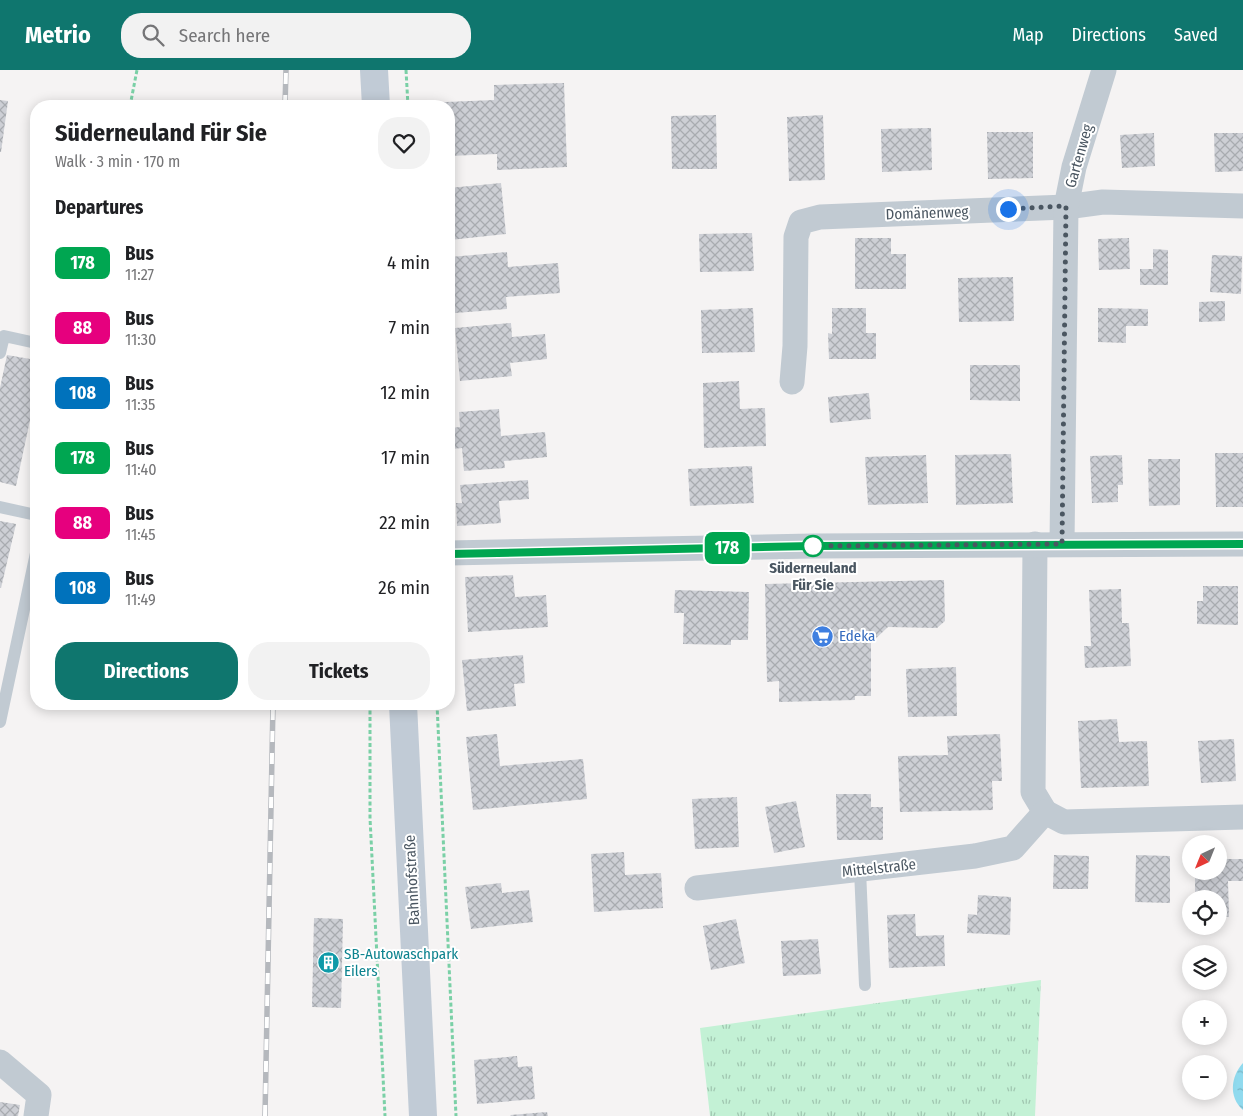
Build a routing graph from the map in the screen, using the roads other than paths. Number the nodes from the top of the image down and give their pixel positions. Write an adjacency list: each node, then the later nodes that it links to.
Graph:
1 (374, 70): 3 (main road)
2 (1104, 70): 4 (street, Gartenweg)
3 (376, 100)
4 (1066, 206): 5 (street, Domänenweg); 8 (street, Domänenweg); 12 (street, Gartenweg)
5 (1243, 206)
6 (30, 342): 7 (lane)
7 (0, 353)
8 (792, 382)
9 (0, 506): 10 (lane)
10 (30, 514)
11 (1035, 544): 12 (street); 14 (street); 18 (street)
12 (1062, 544): 13 (street)
13 (1243, 544)
14 (455, 554)
15 (30, 581): 17 (lane)
16 (403, 710): 25 (main road, Bahnhofstraße)
17 (0, 722)
18 (1045, 812): 19 (street); 20 (street, Mittelstraße)
19 (1243, 817)
20 (860, 870): 21 (street, Mittelstraße); 22 (lane)
21 (697, 888)
22 (866, 985)
23 (0, 1062): 24 (street)
24 (36, 1116)
25 (423, 1116)

